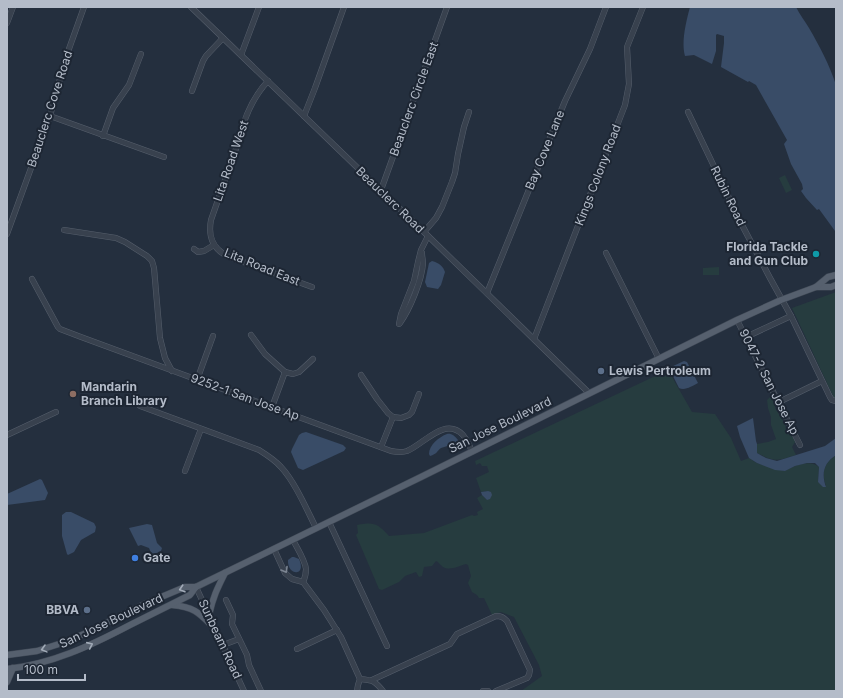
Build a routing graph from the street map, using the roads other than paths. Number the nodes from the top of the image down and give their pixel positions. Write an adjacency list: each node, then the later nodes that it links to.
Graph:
1 (13, 7): 9 (street)
2 (84, 7): 17 (street, Beauclerc Cove Road)
3 (191, 7): 10 (street, Beauclerc Road)
4 (259, 7): 12 (street)
5 (344, 7): 18 (street)
6 (447, 7): 21 (street, Beauclerc Circle East)
7 (606, 7): 35 (street, Bay Cove Lane)
8 (643, 7): 42 (street, Kings Colony Road)
9 (7, 23)
10 (223, 38): 12 (street, Beauclerc Road); 14 (street)
11 (141, 54): 19 (street)
12 (241, 55): 13 (street, Beauclerc Road)
13 (268, 81): 18 (street, Beauclerc Road); 26 (street, Lita Road West)
14 (192, 91)
15 (469, 112): 23 (street)
16 (688, 112): 36 (street, Rubin Road)
17 (50, 116): 19 (street); 24 (street, Beauclerc Cove Road)
18 (304, 116): 21 (street, Beauclerc Road)
19 (103, 136): 20 (street)
20 (164, 157)
21 (381, 190): 23 (street, Beauclerc Road)
22 (64, 230): 45 (street)
23 (424, 232): 25 (street, Beauclerc Road)
24 (7, 234)
25 (428, 236): 34 (street); 35 (street, Beauclerc Road)
26 (214, 246): 27 (street); 32 (street, Lita Road East)
27 (194, 249)
28 (606, 253): 44 (street)
29 (836, 275): 33 (main road, San Jose Boulevard)
30 (32, 279): 45 (street, 9252-1 San Jose Ap)
31 (836, 285): 33 (main road, San Jose Boulevard)
32 (312, 287)
33 (816, 287): 36 (main road, San Jose Boulevard)
34 (413, 291): 34 (street)
35 (487, 293): 42 (street, Beauclerc Road)
36 (781, 300): 37 (street, Rubin Road); 38 (main road, San Jose Boulevard)
37 (791, 316): 41 (street); 49 (street, Rubin Road)
38 (738, 320): 41 (street, 9047-2 San Jose Ap); 44 (main road, San Jose Boulevard)
39 (251, 335): 46 (street)
40 (213, 336): 48 (street)
41 (746, 337): 53 (street, 9047-2 San Jose Ap)
42 (534, 339): 50 (street, Beauclerc Road)
43 (313, 359): 46 (street)
44 (659, 359): 50 (main road, San Jose Boulevard)
45 (172, 370): 48 (street, 9252-1 San Jose Ap)
46 (285, 372): 55 (street)
47 (361, 375): 57 (street)
48 (197, 380): 55 (street, 9252-1 San Jose Ap)
49 (822, 381): 52 (street, Rubin Road); 53 (street)
50 (589, 393): 62 (main road, San Jose Boulevard)
51 (419, 394): 57 (street)
52 (836, 401)
53 (779, 402): 60 (street, 9047-2 San Jose Ap)
54 (140, 406): 58 (street)
55 (272, 407): 61 (street, 9252-1 San Jose Ap)
56 (56, 412): 59 (street)
57 (393, 417): 61 (street)
58 (201, 429): 63 (street); 65 (street)
59 (7, 435)
60 (800, 445)
61 (381, 447): 62 (street, 9252-1 San Jose Ap)
62 (472, 452): 64 (main road, San Jose Boulevard)
63 (185, 471)
64 (329, 522): 65 (main road, San Jose Boulevard); 78 (street)
65 (316, 528): 66 (main road, San Jose Boulevard)
66 (293, 540): 67 (main road, San Jose Boulevard); 69 (street)
67 (274, 549): 68 (main road, San Jose Boulevard); 69 (street, one-way to 69)
68 (225, 573): 70 (main road, San Jose Boulevard); 73 (main road)
69 (303, 582): 75 (street)
70 (196, 587): 72 (main road, San Jose Boulevard); 73 (street, Sunbeam Road); 80 (main road, San Jose Boulevard, one-way to 80)
71 (226, 600): 76 (street)
72 (171, 605): 74 (main road); 81 (main road, San Jose Boulevard, one-way to 72)
73 (209, 615): 74 (street, Sunbeam Road)
74 (216, 630): 77 (street, Sunbeam Road)
75 (336, 630): 79 (street); 82 (street)
76 (238, 638): 77 (street); 86 (street)
77 (223, 645): 85 (street, Sunbeam Road)
78 (387, 646)
79 (297, 649)
80 (7, 656)
81 (10, 669): 84 (main road)
82 (360, 679): 83 (street); 87 (street)
83 (372, 680): 88 (street); 91 (street)
84 (7, 682)
85 (244, 691)
86 (261, 691)
87 (357, 691)
88 (382, 691)
89 (483, 691): 90 (street)
90 (488, 691)
91 (496, 691)

